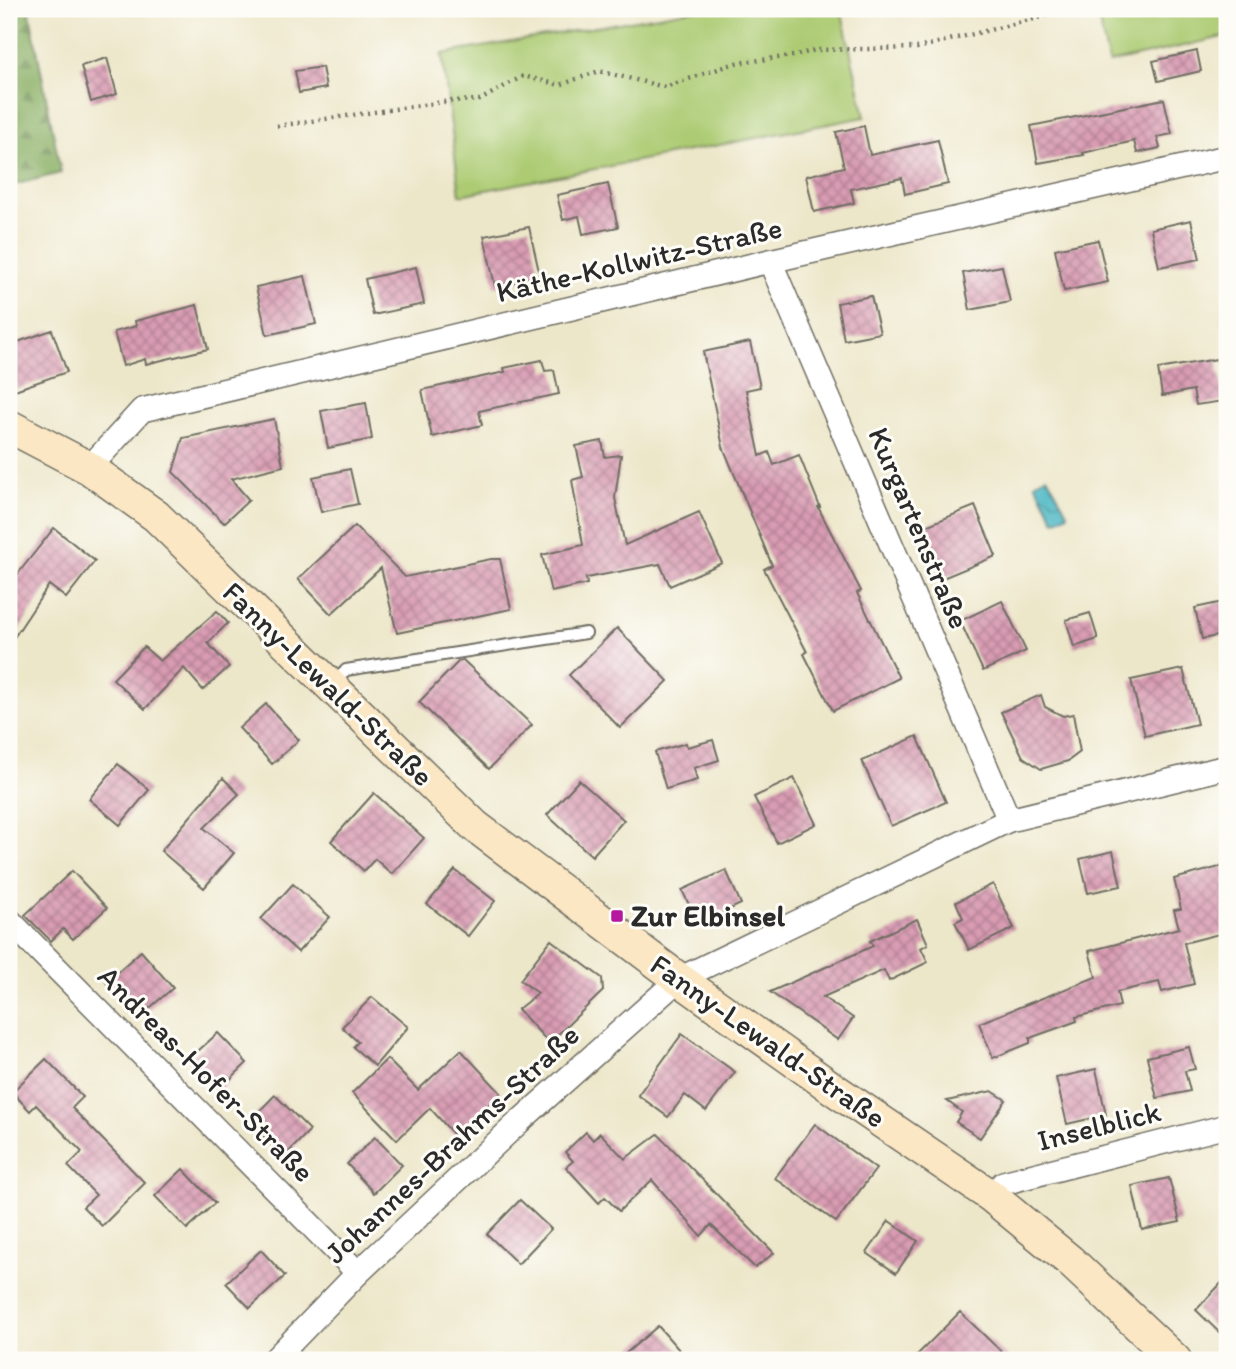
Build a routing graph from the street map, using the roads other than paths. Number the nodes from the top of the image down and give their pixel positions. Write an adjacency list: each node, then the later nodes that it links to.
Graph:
1 (1227, 157): 2 (street, Käthe-Kollwitz-Straße)
2 (770, 261): 4 (street, Käthe-Kollwitz-Straße); 8 (street, Kurgartenstraße)
3 (9, 426): 4 (street, Fanny-Lewald-Straße)
4 (89, 468): 6 (street, Fanny-Lewald-Straße)
5 (586, 633): 6 (lane)
6 (330, 687): 10 (street, Fanny-Lewald-Straße)
7 (1227, 767): 8 (street)
8 (1009, 820): 10 (street)
9 (9, 920): 13 (street, Andreas-Hofer-Straße)
10 (679, 979): 12 (street, Fanny-Lewald-Straße); 13 (street, Johannes-Brahms-Straße)
11 (1227, 1126): 12 (street, Inselblick)
12 (991, 1196): 15 (street, Fanny-Lewald-Straße)
13 (358, 1273): 14 (street, Johannes-Brahms-Straße)
14 (274, 1360)
15 (1175, 1360)

